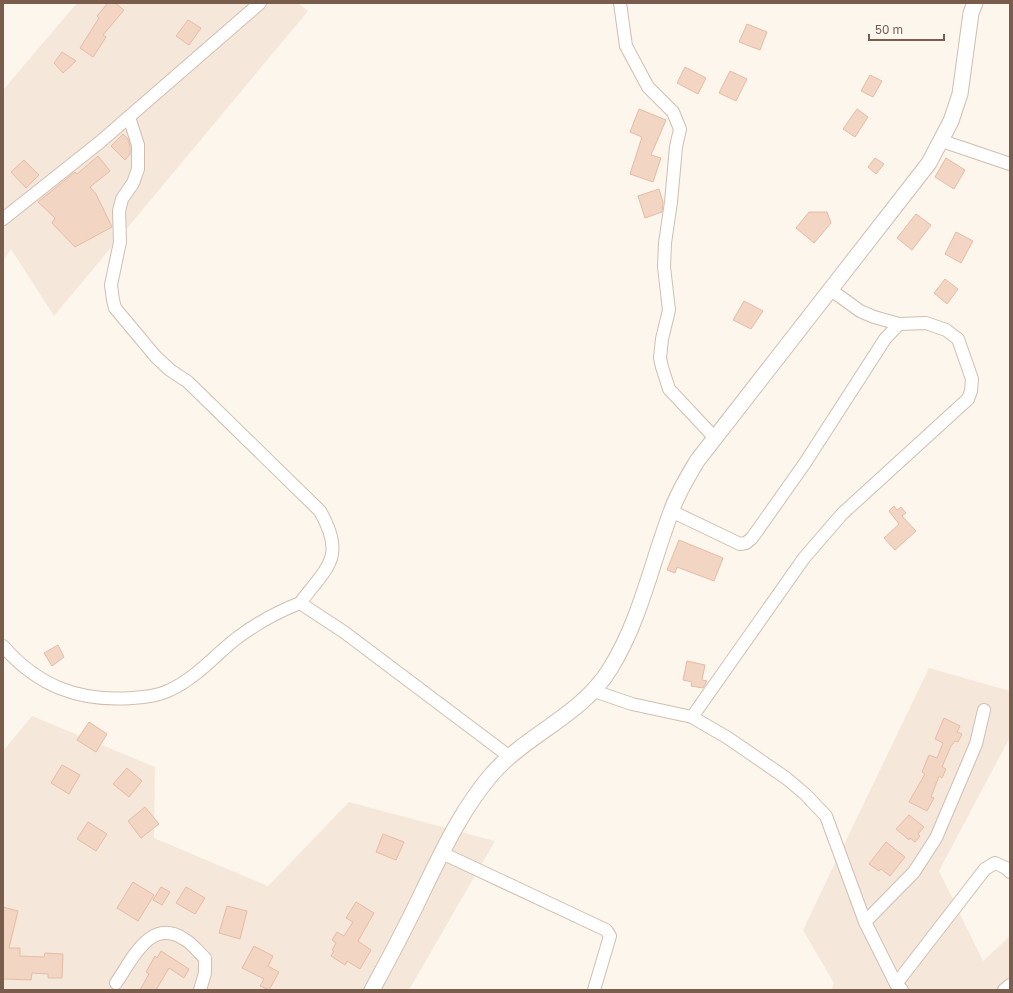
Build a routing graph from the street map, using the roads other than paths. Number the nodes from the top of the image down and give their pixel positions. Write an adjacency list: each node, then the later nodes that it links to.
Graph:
1 (260, 3): 4 (street)
2 (620, 3): 10 (street)
3 (975, 3): 5 (street)
4 (129, 117): 7 (street); 12 (street)
5 (942, 141): 6 (street); 8 (street)
6 (1010, 164)
7 (3, 219)
8 (831, 290): 9 (street); 10 (street)
9 (898, 324): 11 (street); 16 (street)
10 (714, 436): 11 (street)
11 (671, 511): 14 (street)
12 (300, 603): 13 (street); 17 (street)
13 (3, 646)
14 (594, 691): 16 (street); 17 (street)
15 (984, 710): 20 (street)
16 (692, 717): 20 (street)
17 (510, 757): 18 (street)
18 (442, 853): 25 (street); 26 (street)
19 (1010, 872): 23 (street)
20 (864, 922): 23 (street)
21 (116, 984): 24 (street)
22 (1010, 985): 27 (street)
23 (899, 987)
24 (200, 990)
25 (372, 990)
26 (594, 990)
27 (1004, 990)

